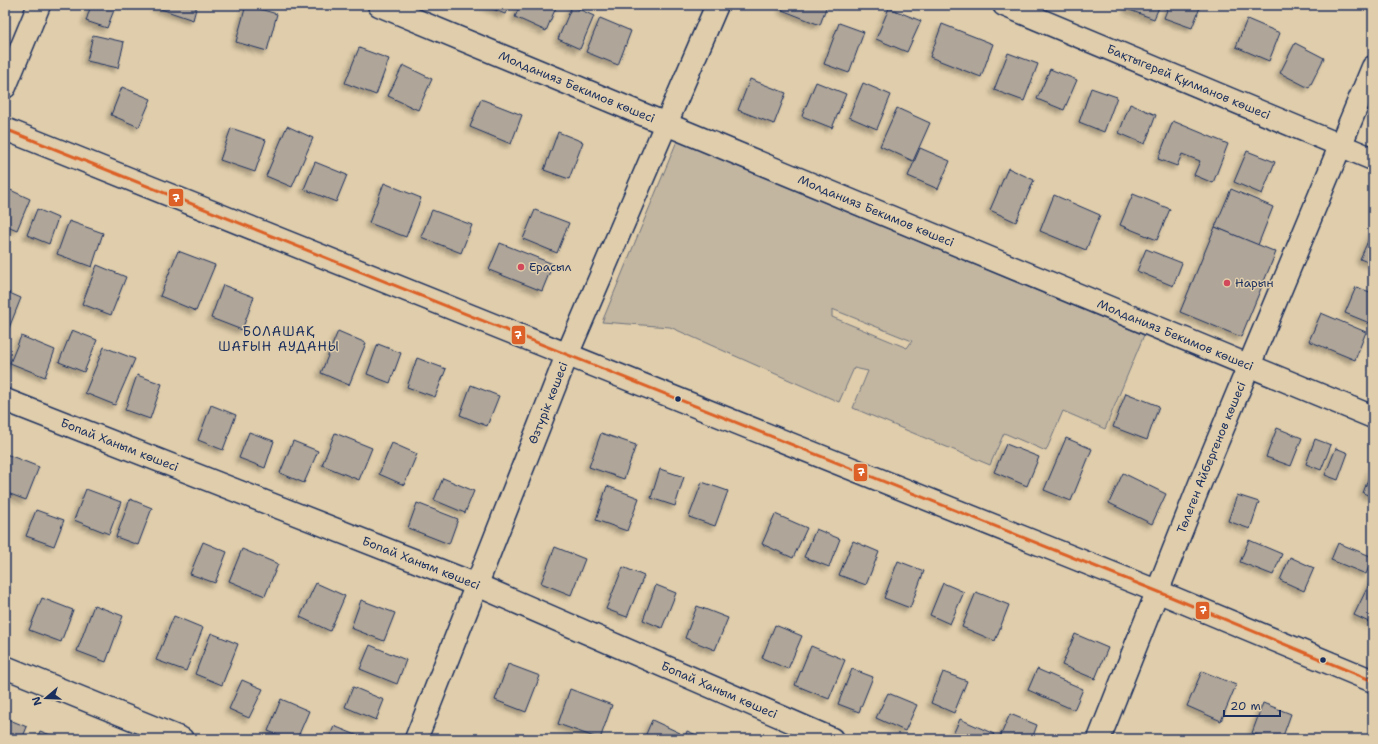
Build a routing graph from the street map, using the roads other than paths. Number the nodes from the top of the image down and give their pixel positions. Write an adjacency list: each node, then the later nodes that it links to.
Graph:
1 (39, 5): 6 (street)
2 (379, 5): 7 (street, Молданияз Бекимов көшесі)
3 (717, 5): 7 (street, Өзтүрік көшесі)
4 (1004, 5): 9 (street, Бақтыгерей Құлманов көшесі)
5 (1373, 67): 9 (street, Төлеген Айбергенов көшесі)
6 (5, 87)
7 (666, 123): 11 (street, Өзтүрік көшесі); 12 (street, Молданияз Бекимов көшесі)
8 (5, 129): 11 (street)
9 (1340, 146): 10 (street, Бақтыгерей Құлманов көшесі); 12 (street, Төлеген Айбергенов көшесі)
10 (1373, 159)
11 (568, 355): 15 (street, Өзтүрік көшесі); 16 (street)
12 (1249, 366): 14 (street, Молданияз Бекимов көшесі); 16 (street, Төлеген Айбергенов көшесі)
13 (5, 400): 15 (street, Бопай Ханым көшесі)
14 (1373, 417)
15 (476, 585): 20 (street, Өзтүрік көшесі); 21 (street, Бопай Ханым көшесі)
16 (1159, 592): 18 (street); 22 (street, Төлеген Айбергенов көшесі)
17 (5, 667): 19 (street)
18 (1373, 681)
19 (182, 739)
20 (416, 739)
21 (832, 739)
22 (1099, 739)

